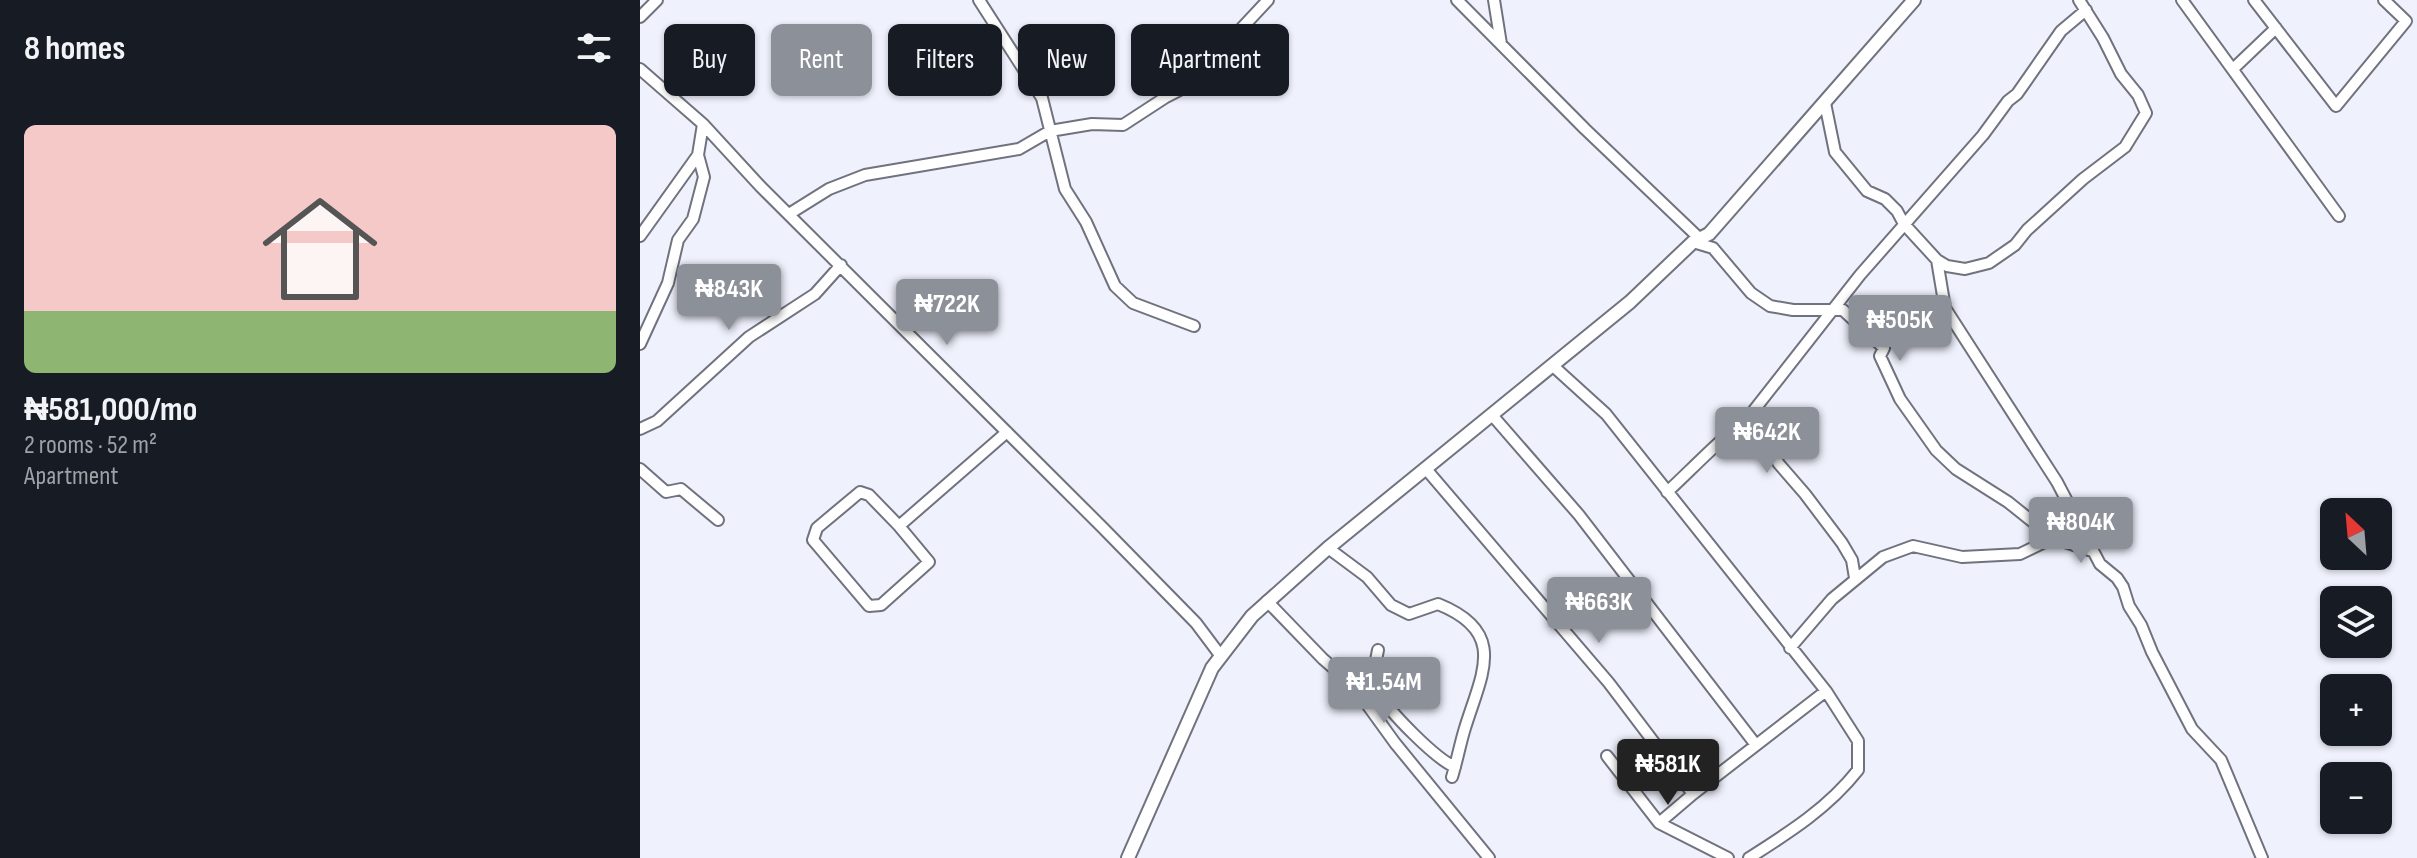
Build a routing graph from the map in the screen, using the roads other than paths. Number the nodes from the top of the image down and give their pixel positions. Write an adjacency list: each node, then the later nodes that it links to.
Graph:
1 (657, 0): 11 (street)
2 (979, 0): 18 (street)
3 (1268, 0): 18 (street)
4 (1457, 0): 13 (street)
5 (1494, 0): 13 (street)
6 (1914, 0): 16 (main road)
7 (2182, 0): 15 (street)
8 (2254, 0): 12 (street)
9 (2384, 0): 12 (street)
10 (2082, 5): 22 (street); 25 (street)
11 (640, 17)
12 (2276, 28): 15 (street)
13 (1501, 44): 24 (street)
14 (640, 69): 17 (street)
15 (2233, 69): 21 (street)
16 (1825, 103): 22 (street); 24 (main road)
17 (703, 124): 19 (street); 20 (street)
18 (1050, 131): 20 (street); 28 (street)
19 (698, 155): 23 (street); 29 (street)
20 (789, 214): 26 (street)
21 (2339, 216)
22 (1904, 224): 25 (street); 27 (street)
23 (640, 236)
24 (1693, 242): 27 (street); 30 (main road)
25 (1937, 260): 42 (street)
26 (841, 265): 33 (street); 34 (street)
27 (1830, 311): 32 (street); 40 (street)
28 (1194, 326)
29 (640, 344)
30 (1552, 365): 31 (main road); 37 (street)
31 (1492, 415): 36 (main road); 49 (street)
32 (1740, 428): 37 (street); 43 (street)
33 (640, 429)
34 (1007, 432): 39 (street); 47 (street)
35 (640, 469): 38 (street)
36 (1426, 469): 41 (main road); 51 (street)
37 (1667, 492): 45 (street)
38 (718, 520)
39 (899, 526): 39 (street)
40 (2053, 538): 42 (street); 43 (street)
41 (1328, 548): 44 (main road); 46 (street)
42 (2092, 551): 57 (street)
43 (1855, 578): 45 (street)
44 (1267, 601): 47 (main road); 54 (street)
45 (1790, 648): 48 (street)
46 (1378, 650)
47 (1220, 655): 53 (main road)
48 (1826, 691): 49 (street); 56 (street)
49 (1756, 745): 51 (street)
50 (1607, 756): 52 (street)
51 (1693, 794): 52 (street)
52 (1659, 823): 55 (street)
53 (1128, 858)
54 (1489, 858)
55 (1728, 858)
56 (1749, 858)
57 (2262, 858)

